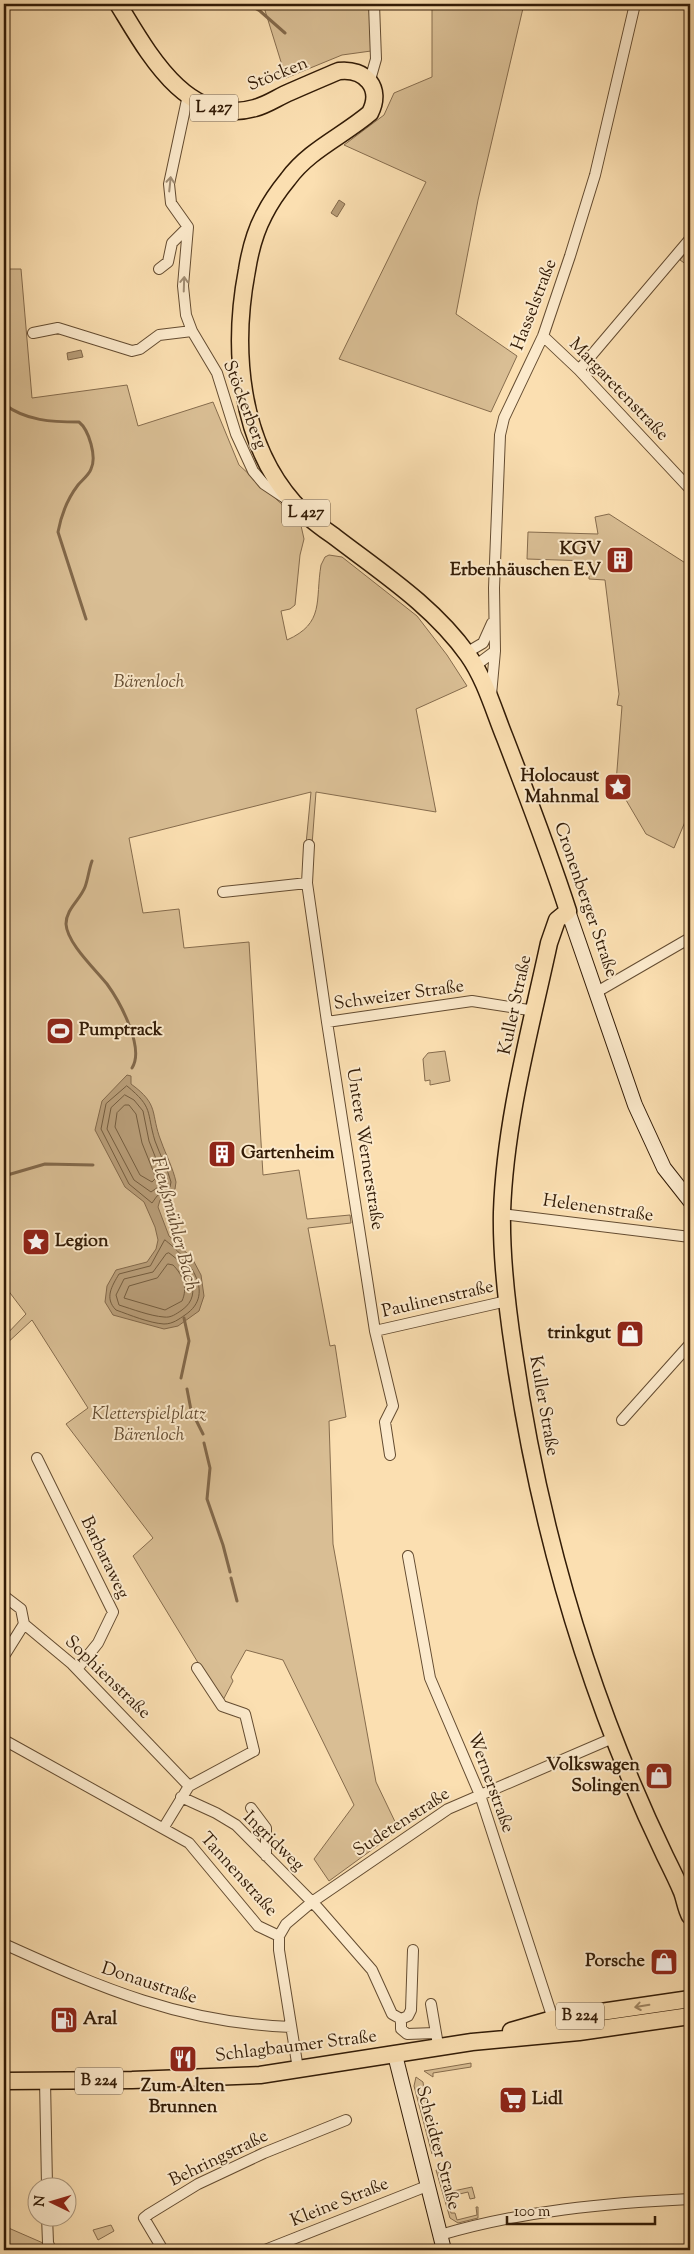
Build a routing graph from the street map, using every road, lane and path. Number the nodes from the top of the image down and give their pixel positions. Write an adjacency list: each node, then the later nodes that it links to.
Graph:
1 (118, 4): 5 (main road, Stöcken / L 427)
2 (374, 4): 4 (street)
3 (635, 4): 11 (street, Hasselstraße)
4 (370, 80): 5 (main road, Stöcken / L 427); 14 (main road, Cronenberger Straße / L 427)
5 (188, 96): 6 (street, one-way to 5)
6 (188, 227): 8 (street); 9 (street, Stöckerberg, one-way to 6)
7 (690, 239): 12 (street)
8 (159, 269)
9 (192, 332): 10 (street); 14 (street, Stöckerberg)
10 (33, 333)
11 (543, 336): 12 (street, Margaretenstraße); 15 (street, Hasselstraße)
12 (579, 370): 13 (street, Margaretenstraße)
13 (690, 489)
14 (294, 504): 17 (main road, Cronenberger Straße / L 427)
15 (493, 620): 16 (street, Hasselstraße); 17 (street, Hasselstraße)
16 (495, 651): 17 (street); 18 (street, Hasselstraße)
17 (470, 659): 18 (main road, Cronenberger Straße / L 427)
18 (490, 700): 22 (main road, Cronenberger Straße / L 427)
19 (309, 845): 20 (street, Untere Wernerstraße)
20 (307, 883): 21 (street); 26 (street, Untere Wernerstraße)
21 (223, 892)
22 (568, 911): 24 (main road, Cronenberger Straße / L 427); 25 (main road, Kuller Straße)
23 (690, 938): 24 (street)
24 (595, 993): 27 (main road, Cronenberger Straße / L 427)
25 (535, 1011): 26 (street, Schweizer Straße); 28 (main road, Kuller Straße)
26 (327, 1022): 31 (street, Untere Wernerstraße)
27 (690, 1201)
28 (502, 1214): 29 (street, Helenenstraße); 30 (main road, Kuller Straße)
29 (690, 1237)
30 (507, 1301): 31 (street, Paulinenstraße); 42 (main road, Kuller Straße)
31 (375, 1331): 34 (street, Untere Wernerstraße)
32 (690, 1344): 33 (street)
33 (622, 1420)
34 (390, 1454)
35 (37, 1458): 41 (street, Barbaraweg)
36 (408, 1556): 45 (street, Wernerstraße)
37 (4, 1596): 38 (street, Sophienstraße)
38 (24, 1624): 39 (street); 41 (street, Sophienstraße)
39 (4, 1656)
40 (197, 1668): 44 (street)
41 (77, 1669): 44 (street, Sophienstraße)
42 (613, 1738): 45 (street, Sudetenstraße); 50 (main road, Kuller Straße)
43 (4, 1740): 48 (street, Tannenstraße)
44 (189, 1786): 46 (street)
45 (480, 1795): 51 (street, Sudetenstraße); 60 (street, Wernerstraße)
46 (182, 1797): 48 (street); 49 (street, Ingridweg)
47 (251, 1808): 49 (street)
48 (164, 1827): 53 (street, Tannenstraße)
49 (266, 1856): 51 (street, Ingridweg)
50 (688, 1894): 52 (main road, Kuller Straße)
51 (312, 1902): 53 (street, Sudetenstraße); 59 (street, Ingridweg)
52 (690, 1916)
53 (279, 1936): 61 (street, Tannenstraße)
54 (4, 1944): 61 (street, Donaustraße)
55 (413, 1950): 59 (street)
56 (690, 1999): 60 (main road, Schlagbaumer Straße / B 224, one-way to 60)
57 (431, 2004): 62 (street)
58 (690, 2016): 63 (main road, Schlagbaumer Straße / B 224)
59 (401, 2019): 62 (street, Ingridweg)
60 (553, 2019): 63 (main road, Schlagbaumer Straße / B 224)
61 (291, 2027): 65 (street, Tannenstraße)
62 (437, 2040): 63 (main road, Schlagbaumer Straße / B 224); 64 (main road, Schlagbaumer Straße / B 224)
63 (472, 2042)
64 (395, 2055): 65 (main road, Schlagbaumer Straße / B 224); 70 (main road, Scheidter Straße)
65 (298, 2069): 66 (main road, Schlagbaumer Straße / B 224)
66 (45, 2080): 67 (main road, Schlagbaumer Straße / B 224); 69 (street)
67 (4, 2081)
68 (346, 2120): 75 (street, Behringstraße)
69 (47, 2176)
70 (427, 2186): 73 (main road, Scheidter Straße); 76 (street, Kleine Straße)
71 (690, 2199): 73 (street)
72 (47, 2226): 74 (street)
73 (440, 2235): 77 (main road, Scheidter Straße)
74 (51, 2250)
75 (163, 2250)
76 (265, 2250)
77 (444, 2250)

